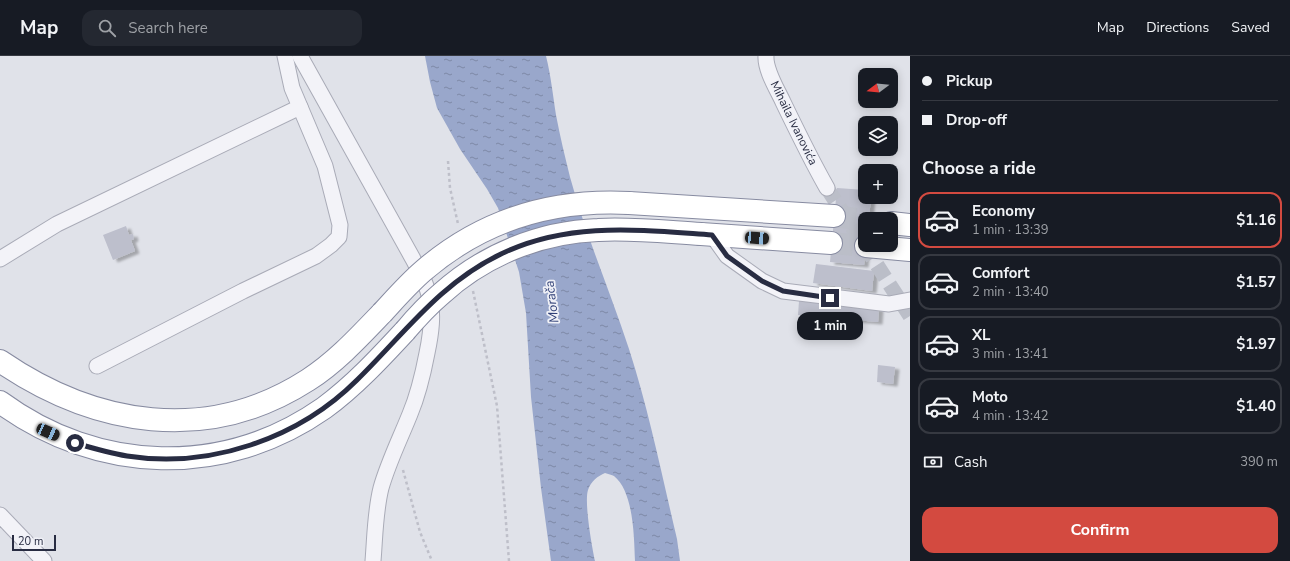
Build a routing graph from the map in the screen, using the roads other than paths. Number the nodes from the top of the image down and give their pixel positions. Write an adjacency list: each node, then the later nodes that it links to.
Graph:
1 (285, 56): 4 (street)
2 (300, 56): 20 (street)
3 (766, 56): 5 (street, Mihaila Ivanovića)
4 (300, 107): 13 (street); 16 (street)
5 (826, 188)
6 (834, 216): 15 (highway, bridge)
7 (898, 223): 8 (highway)
8 (910, 224)
9 (707, 235): 10 (highway); 14 (street); 17 (highway, bridge)
10 (831, 244)
11 (898, 249): 12 (highway)
12 (910, 250)
13 (0, 259)
14 (910, 300)
15 (0, 361)
16 (97, 366)
17 (0, 402)
18 (0, 515): 19 (street)
19 (44, 561)
20 (374, 561)

